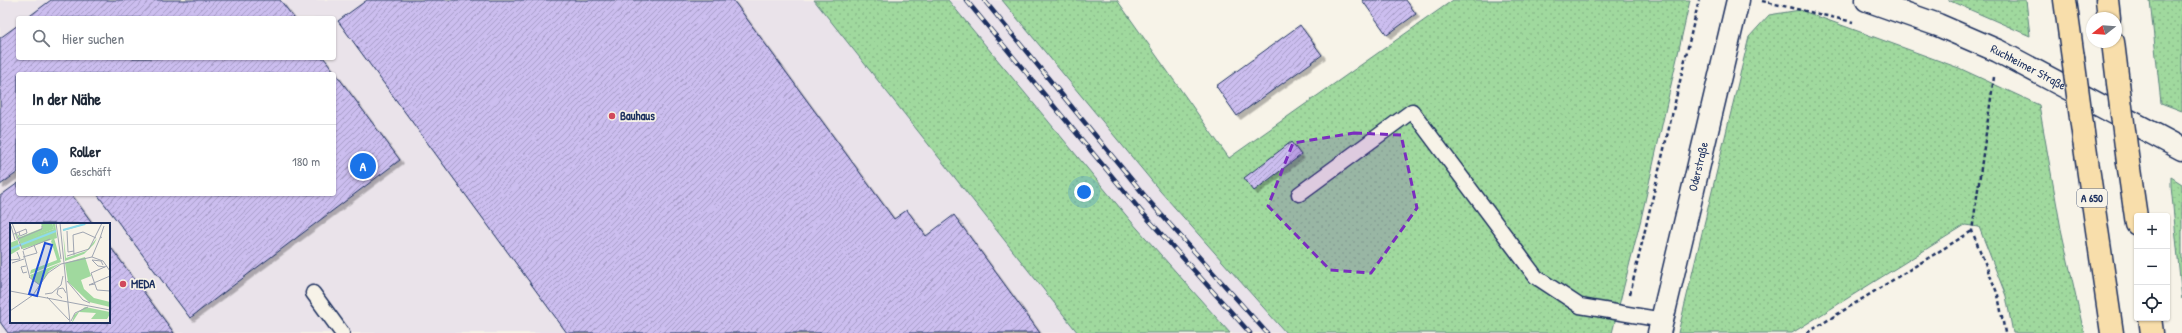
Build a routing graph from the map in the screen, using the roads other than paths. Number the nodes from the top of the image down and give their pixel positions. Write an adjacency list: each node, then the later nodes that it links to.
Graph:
1 (1738, 0): 12 (street, Oderstraße)
2 (1867, 0): 7 (street, Ruchheimer Straße)
3 (2065, 0): 14 (highway, A 650, bridge)
4 (2107, 0): 5 (highway)
5 (2109, 12)
6 (2114, 48): 9 (highway, bridge)
7 (2182, 149)
8 (1298, 194): 12 (lane)
9 (2135, 213)
10 (313, 294): 13 (lane)
11 (2150, 321): 15 (highway)
12 (1661, 327)
13 (342, 333)
14 (2112, 333)
15 (2152, 333)

